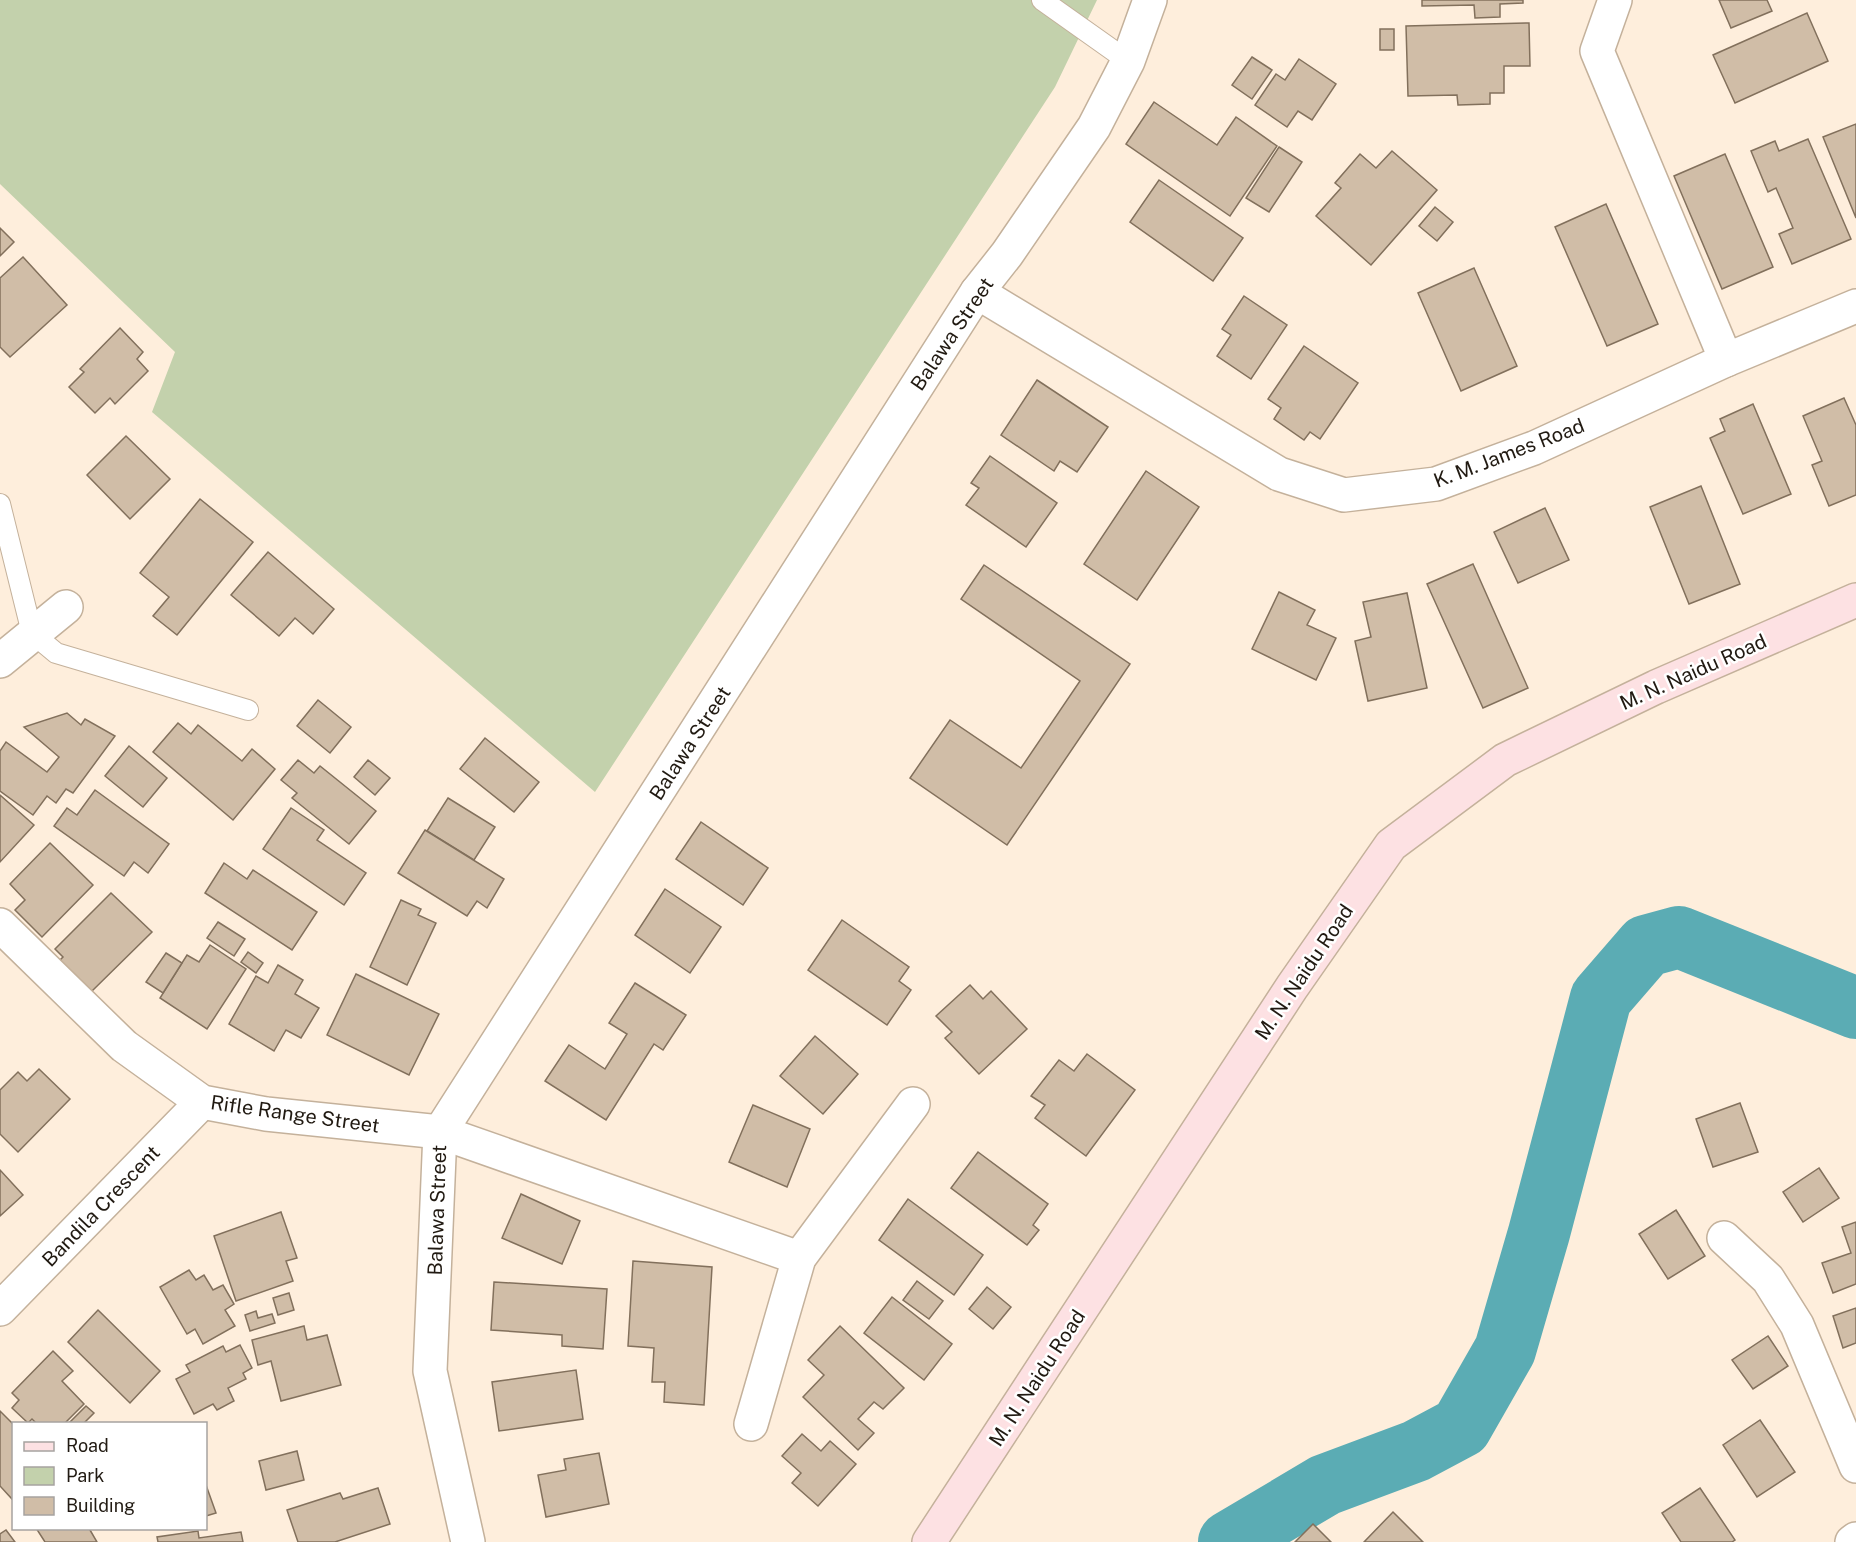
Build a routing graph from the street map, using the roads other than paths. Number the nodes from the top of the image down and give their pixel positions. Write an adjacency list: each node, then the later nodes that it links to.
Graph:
1 (1042, 0): 4 (lane)
2 (1150, 0): 4 (street, Balawa Street)
3 (1615, 0): 7 (street)
4 (1128, 61): 5 (street, Balawa Street)
5 (977, 292): 7 (street, K. M. James Road); 17 (street, Balawa Street)
6 (1856, 306): 7 (street, K. M. James Road)
7 (1726, 360)
8 (0, 504): 11 (lane)
9 (1856, 600): 24 (main road, M. N. Naidu Road)
10 (66, 607): 11 (street)
11 (32, 633): 12 (street); 13 (lane)
12 (0, 661)
13 (248, 710)
14 (0, 925): 15 (street, Rifle Range Street)
15 (202, 1102): 17 (street, Rifle Range Street); 20 (street, Bandila Crescent)
16 (913, 1104): 19 (street)
17 (440, 1132): 19 (street, Rifle Range Street); 23 (street, Balawa Street)
18 (1724, 1238): 22 (street)
19 (799, 1258): 21 (street)
20 (0, 1309)
21 (751, 1424)
22 (1856, 1466)
23 (468, 1542)
24 (929, 1542)

